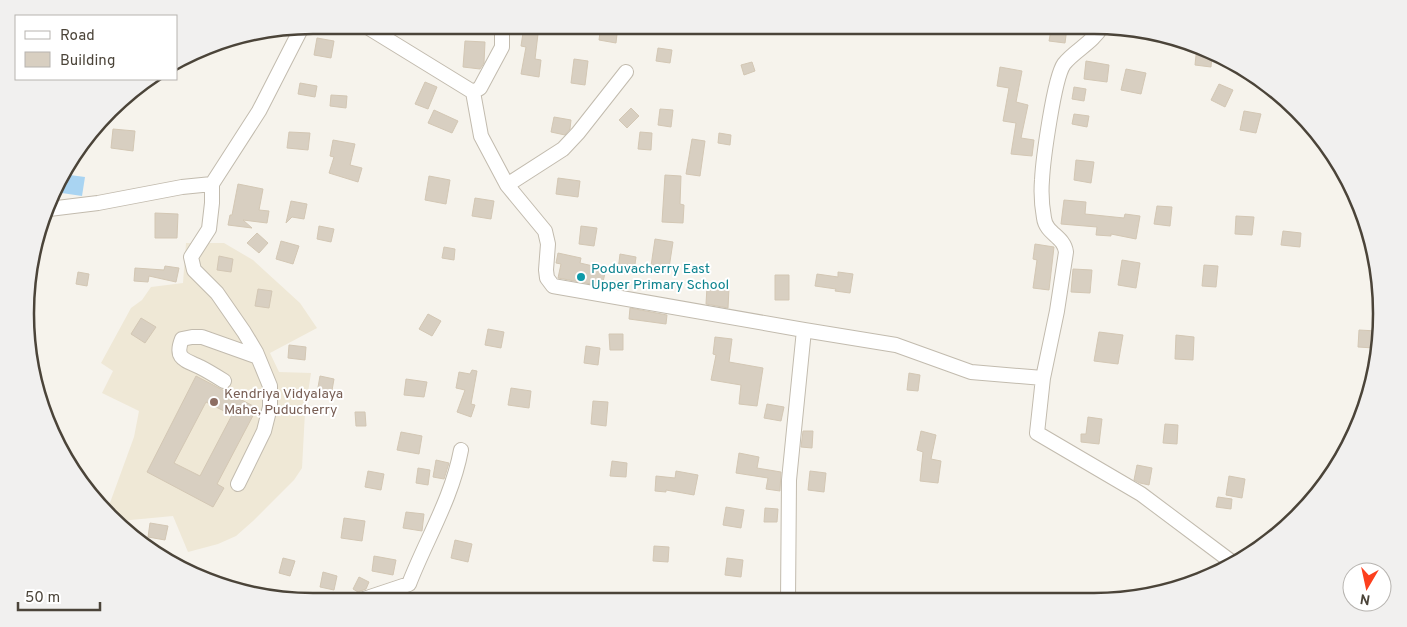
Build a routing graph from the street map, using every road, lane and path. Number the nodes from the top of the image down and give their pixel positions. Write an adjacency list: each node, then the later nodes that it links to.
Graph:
1 (298, 34): 7 (street)
2 (379, 34): 6 (street)
3 (502, 34): 6 (street)
4 (1098, 34): 12 (street)
5 (626, 72): 8 (street)
6 (473, 92): 8 (street)
7 (212, 184): 9 (street); 11 (street)
8 (507, 185): 10 (street)
9 (54, 208)
10 (804, 330): 12 (street); 18 (street)
11 (258, 357): 13 (street); 15 (street)
12 (1043, 378): 16 (street)
13 (224, 381)
14 (461, 450): 17 (street)
15 (238, 484)
16 (1227, 559)
17 (382, 593)
18 (788, 593)

